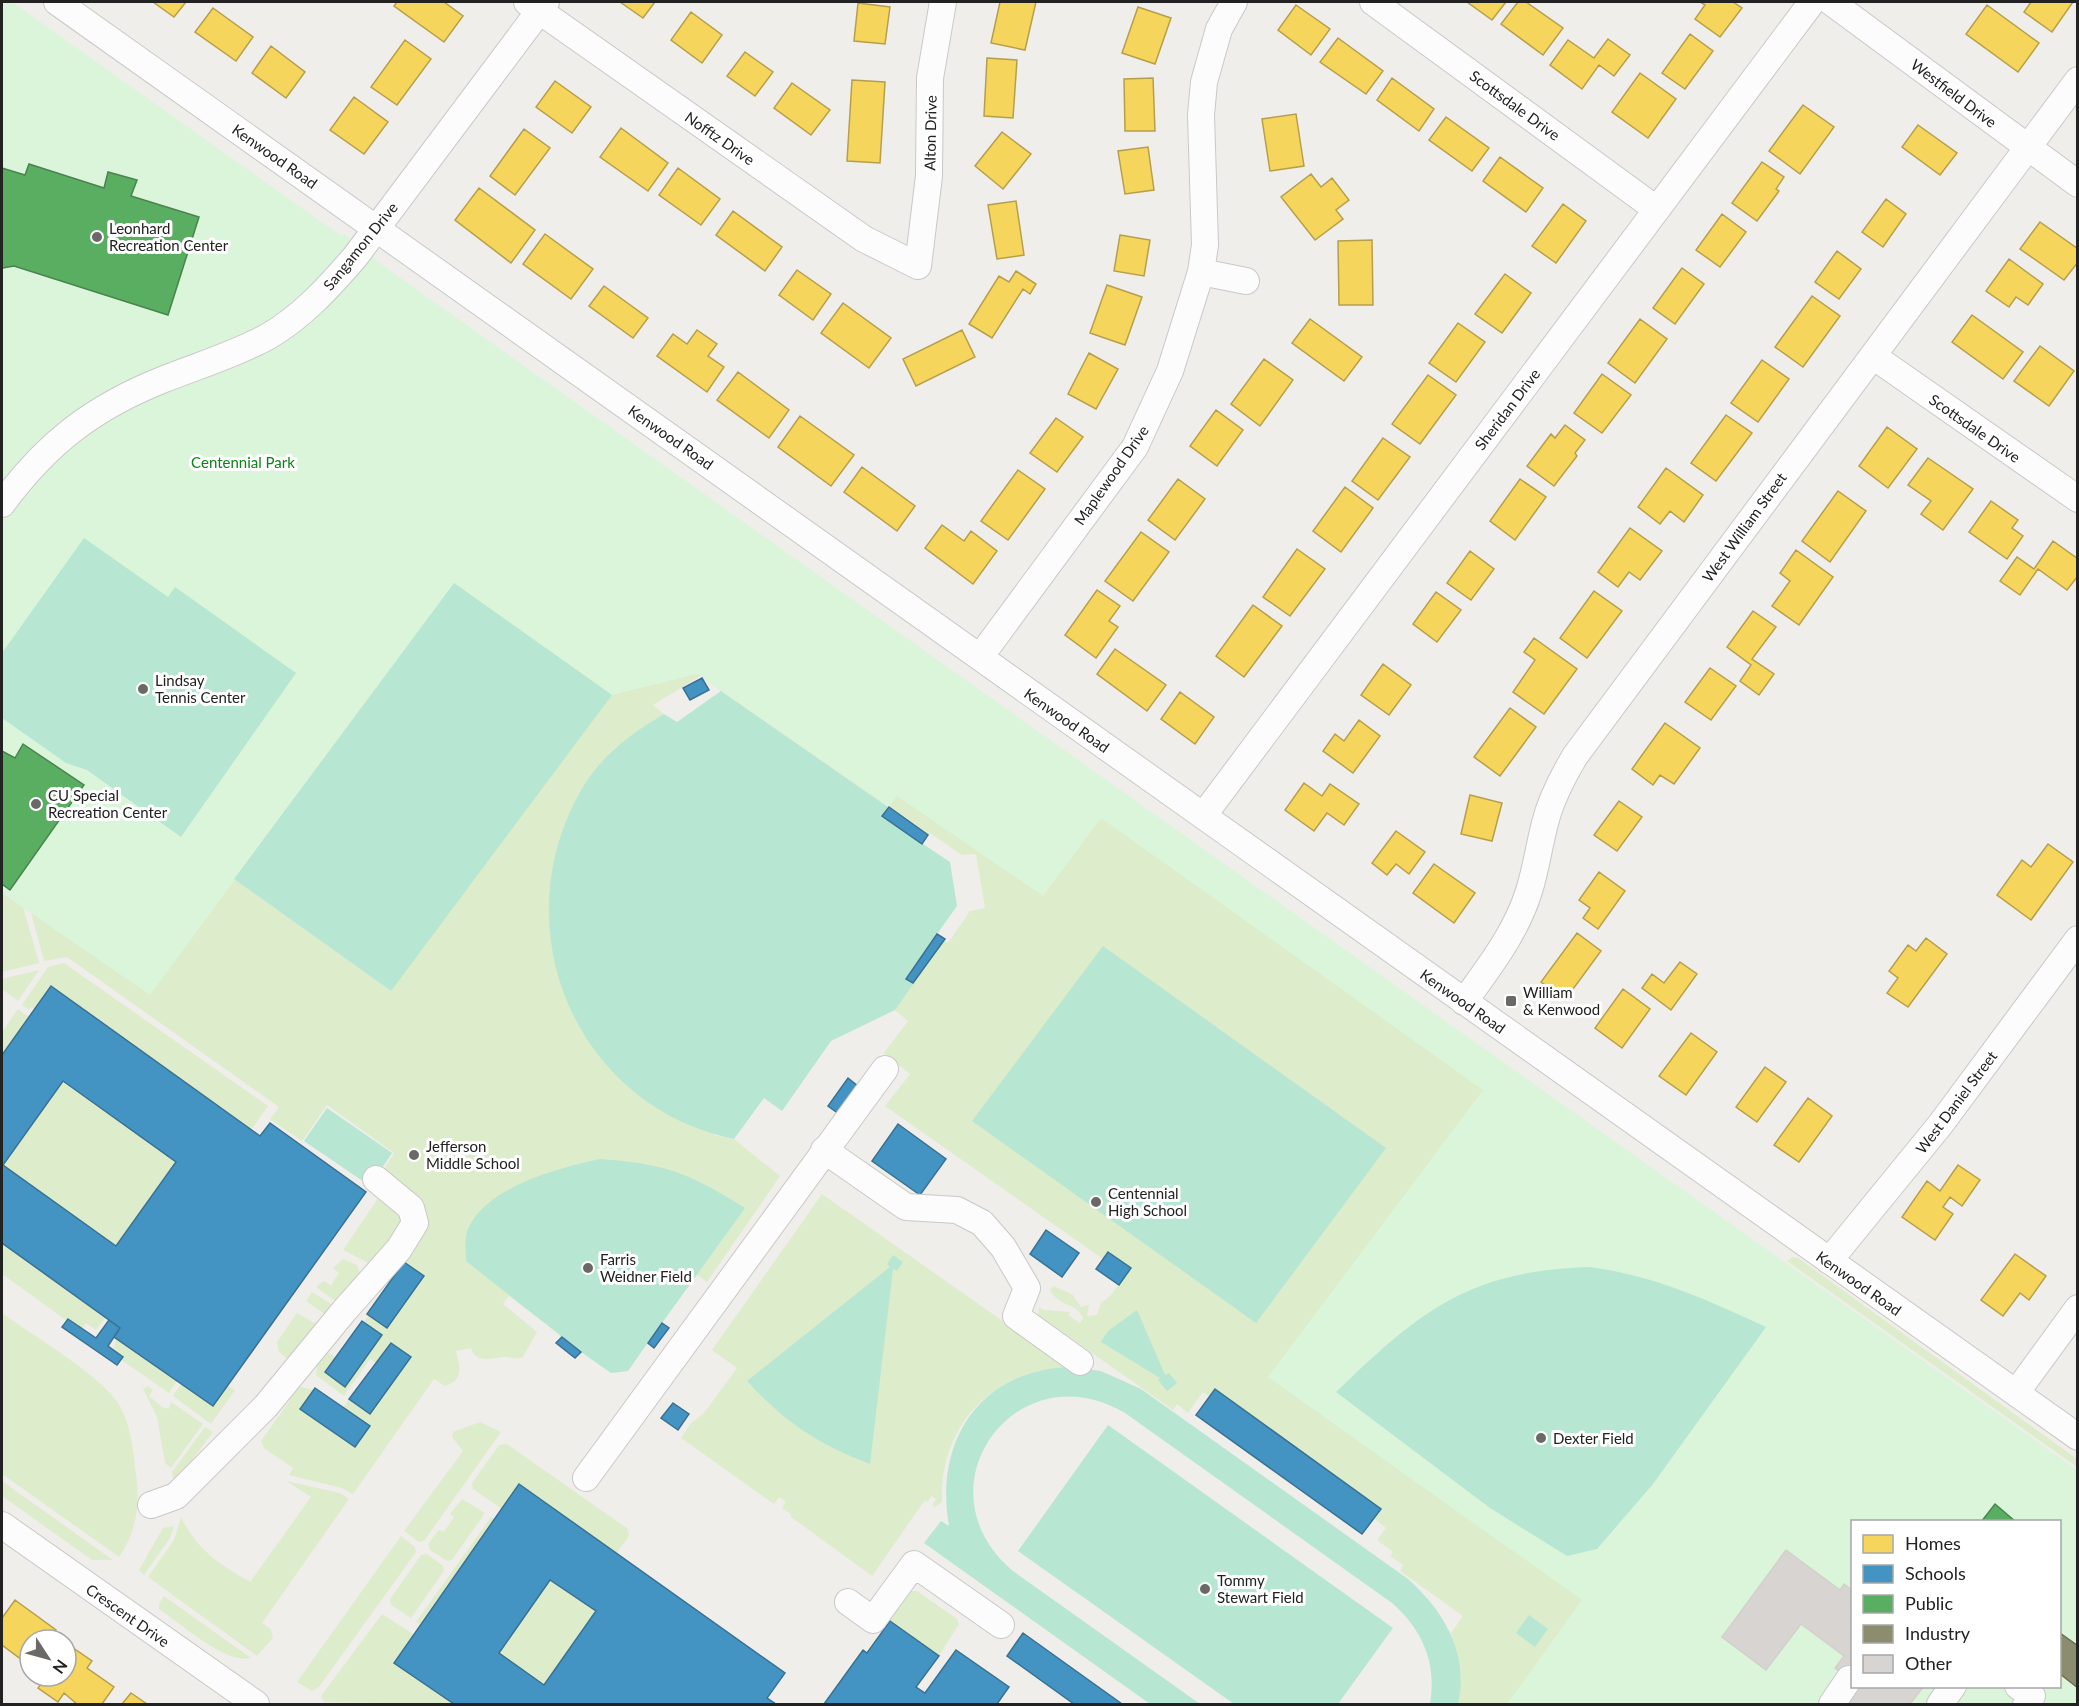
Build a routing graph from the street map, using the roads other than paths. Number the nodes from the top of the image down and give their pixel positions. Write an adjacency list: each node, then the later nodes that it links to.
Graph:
1 (57, 2): 12 (street, Kenwood Road)
2 (943, 2): 13 (street, Alton Drive)
3 (1234, 2): 14 (street, Maplewood Drive)
4 (1373, 2): 11 (street, Scottsdale Drive)
5 (1812, 2): 11 (street, Sheridan Drive)
6 (1831, 2): 9 (street, Westfield Drive)
7 (537, 5): 12 (street, Sangamon Drive); 13 (street, Nofftz Drive)
8 (2078, 80): 9 (street, West William Street)
9 (2027, 147): 10 (street, Westfield Drive); 16 (street, West William Street)
10 (2078, 184)
11 (1656, 209): 20 (street, Sheridan Drive)
12 (376, 227): 18 (street, Sangamon Drive); 19 (street, Kenwood Road)
13 (918, 266)
14 (1201, 272): 15 (street); 19 (street, Maplewood Drive)
15 (1246, 281)
16 (1873, 356): 17 (street, Scottsdale Drive); 22 (street, West William Street)
17 (2078, 500)
18 (2, 504)
19 (980, 657): 20 (street, Kenwood Road)
20 (1203, 816): 22 (street, Kenwood Road)
21 (2078, 939): 26 (street, West Daniel Street)
22 (1464, 1002): 26 (street, Kenwood Road)
23 (885, 1069): 24 (street)
24 (824, 1150): 28 (street); 31 (street)
25 (376, 1179): 32 (street)
26 (1829, 1261): 29 (street, Kenwood Road)
27 (2078, 1308): 29 (street)
28 (1080, 1362)
29 (2016, 1393): 30 (street, Kenwood Road)
30 (2078, 1437)
31 (586, 1478)
32 (150, 1505)
33 (2, 1525): 39 (street, Crescent Drive)
34 (848, 1602): 35 (street)
35 (1001, 1625)
36 (1849, 1679): 40 (street)
37 (1952, 1688): 41 (street)
38 (2021, 1688): 42 (street)
39 (256, 1704)
40 (1832, 1704)
41 (1940, 1704)
42 (2026, 1704)

